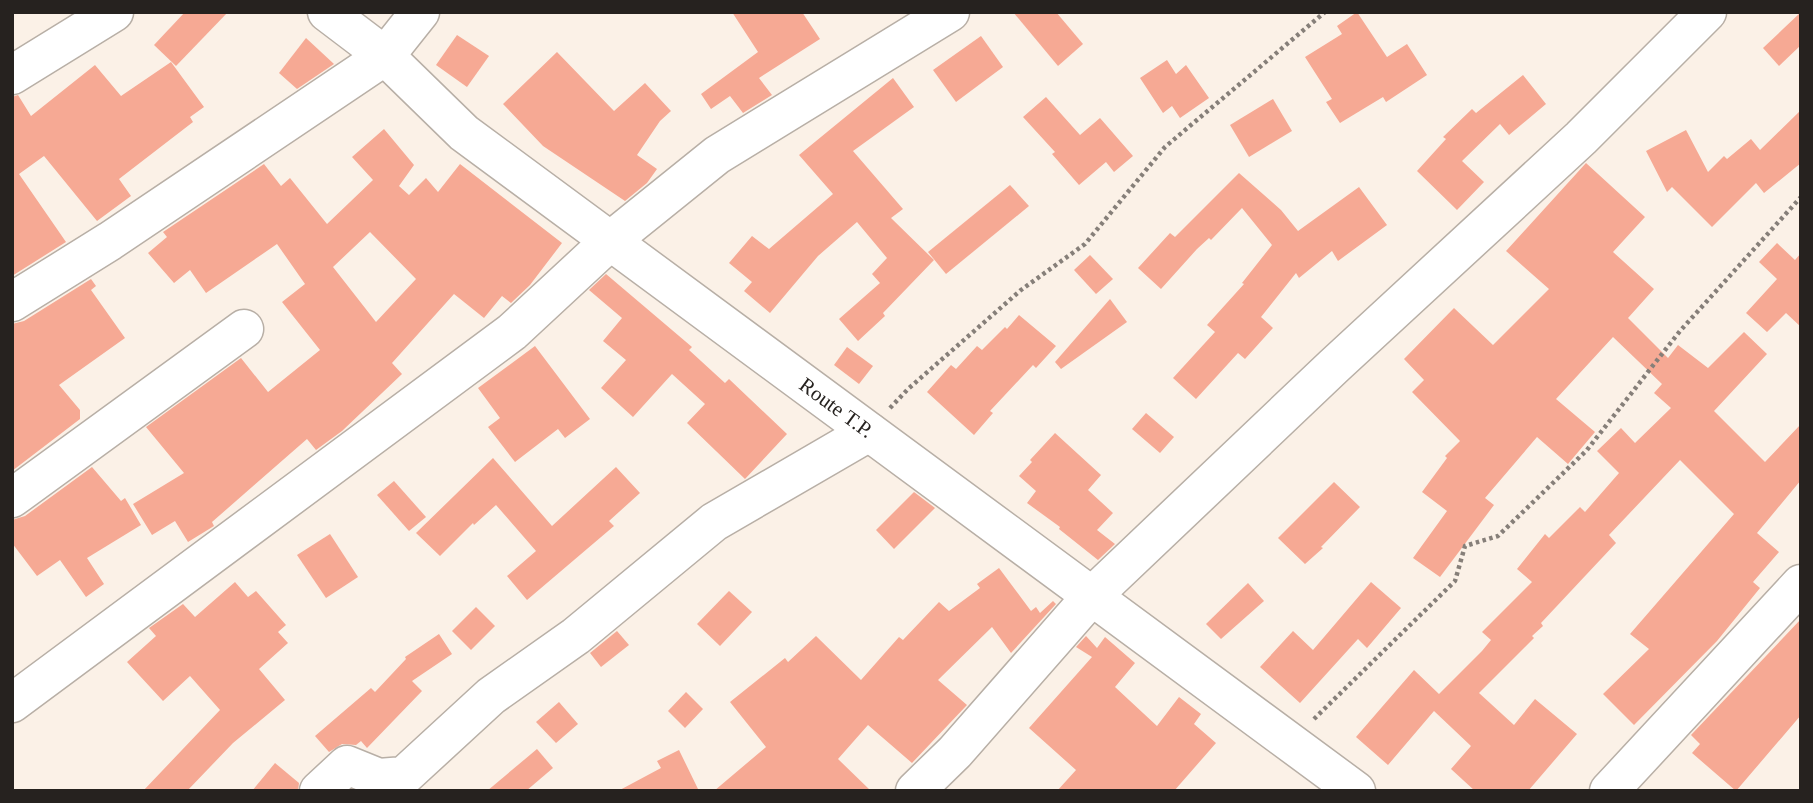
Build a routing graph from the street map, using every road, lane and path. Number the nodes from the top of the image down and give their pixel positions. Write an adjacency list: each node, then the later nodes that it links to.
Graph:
1 (114, 12): 8 (street)
2 (327, 12): 7 (street, Route T.P.)
3 (420, 12): 7 (street)
4 (950, 12): 10 (street)
5 (1325, 12): 13 (path)
6 (1707, 12): 16 (street)
7 (385, 55): 10 (street, Route T.P.); 11 (street)
8 (12, 75)
9 (1801, 197): 18 (path)
10 (609, 242): 13 (street, Route T.P.); 17 (street)
11 (12, 302)
12 (244, 329): 14 (street)
13 (869, 432): 16 (street, Route T.P.); 19 (street)
14 (12, 498)
15 (1801, 584): 22 (street)
16 (1091, 597): 18 (street, Route T.P.); 20 (street)
17 (12, 703)
18 (1291, 742): 21 (street, Route T.P.)
19 (319, 791)
20 (915, 791)
21 (1356, 791)
22 (1609, 791)

